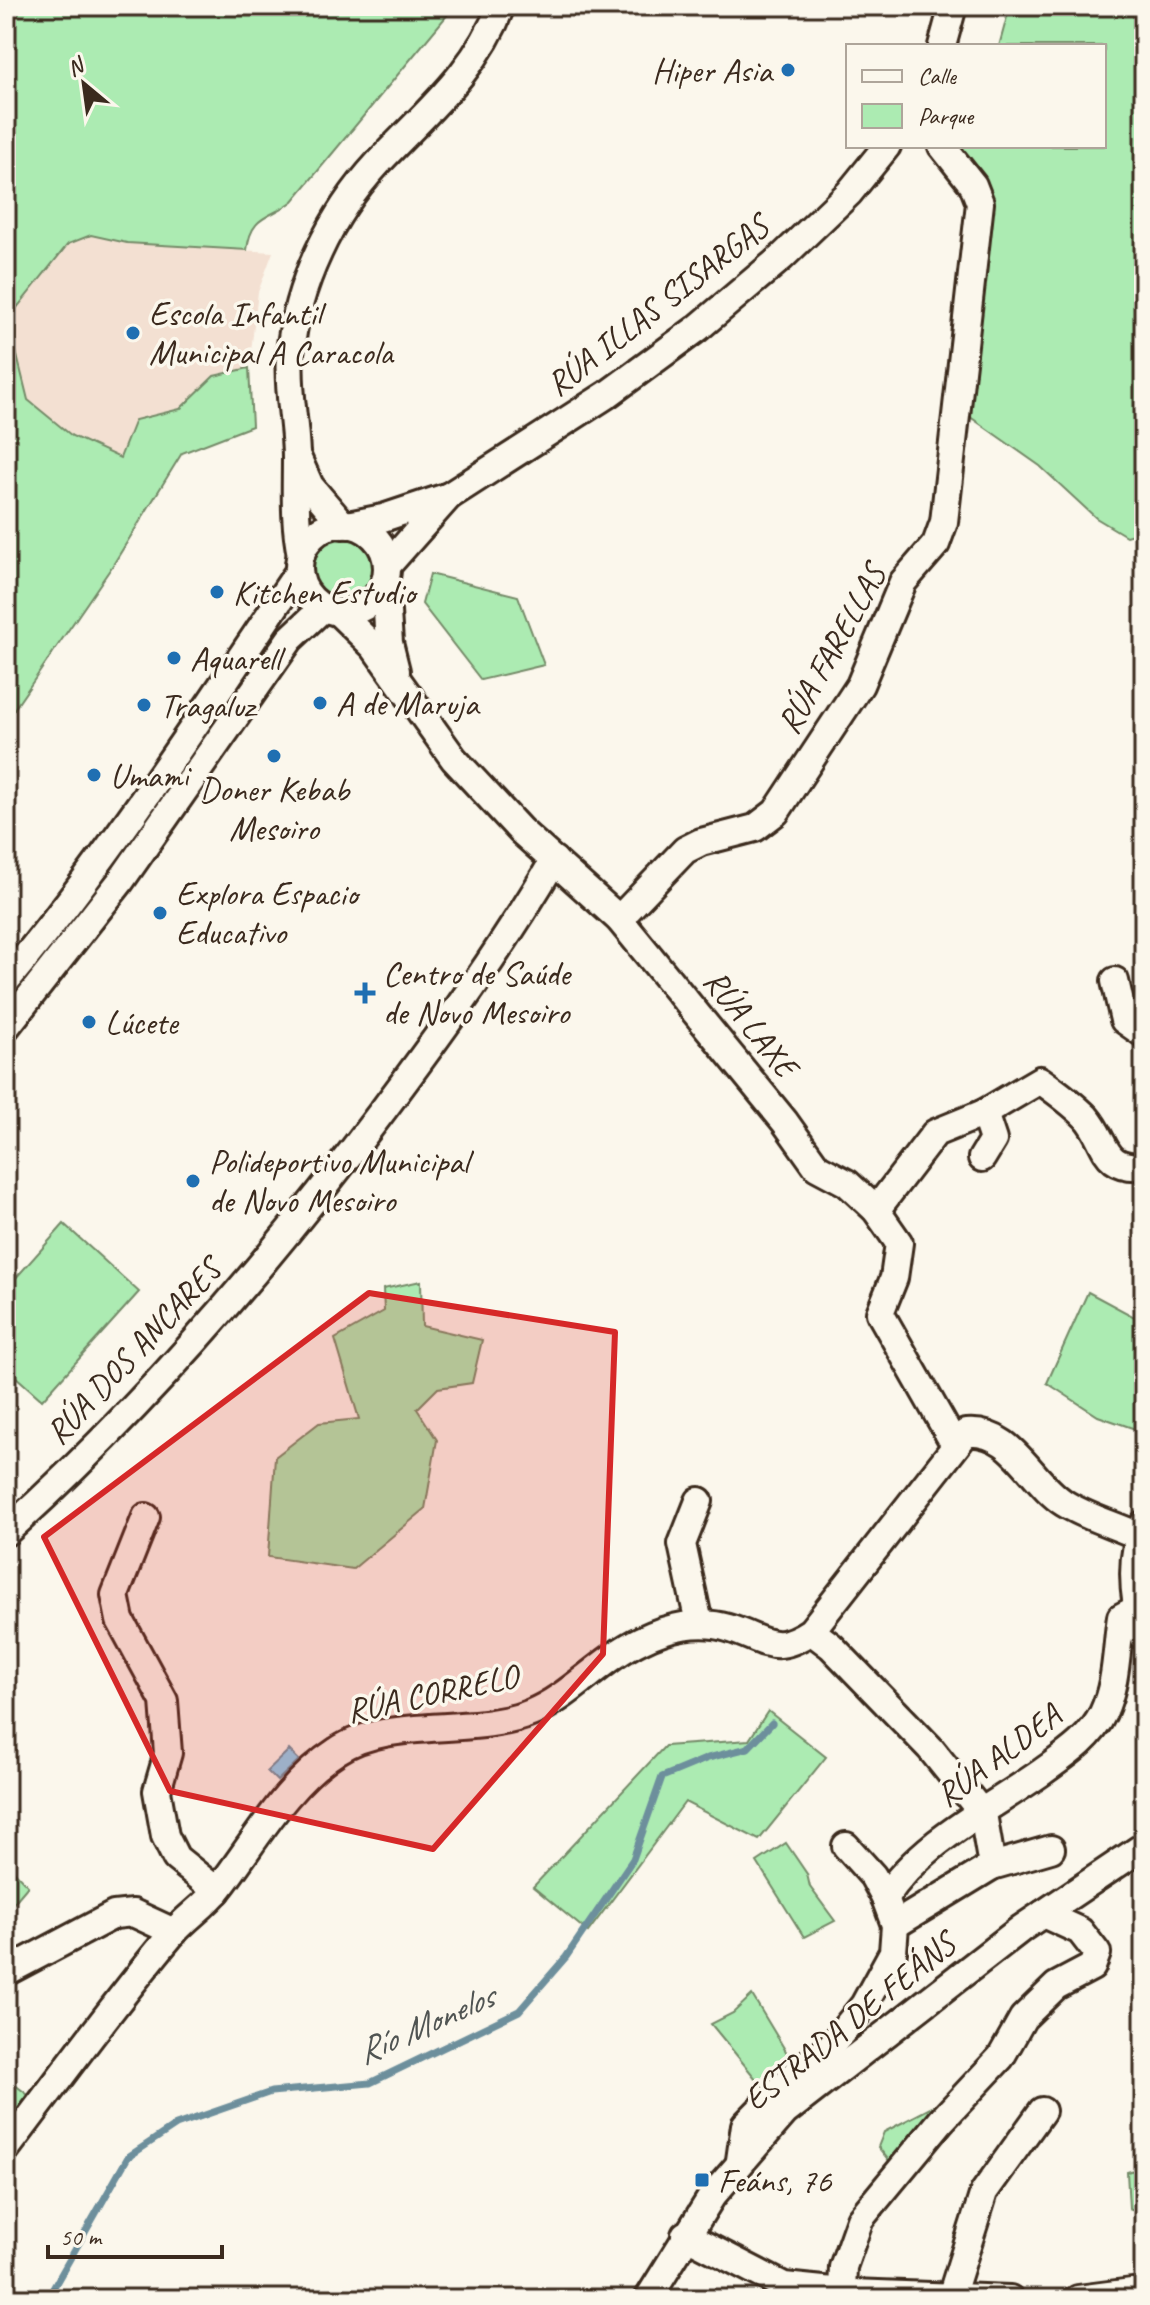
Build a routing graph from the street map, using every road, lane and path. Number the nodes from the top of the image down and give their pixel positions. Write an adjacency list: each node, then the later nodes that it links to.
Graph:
1 (501, 6): 6 (street)
2 (953, 6): 3 (street)
3 (943, 44)
4 (885, 148): 7 (street, RÚA ILLAS SISARGAS)
5 (944, 148): 14 (street, RÚA FARELLAS)
6 (296, 456): 8 (street); 9 (street)
7 (449, 496): 8 (street, RÚA ILLAS SISARGAS); 10 (street, RÚA ILLAS SISARGAS)
8 (346, 525): 9 (street); 10 (street)
9 (300, 563): 11 (street); 15 (street)
10 (386, 574): 11 (street); 12 (street, RÚA LAXE)
11 (330, 610): 12 (street, RÚA LAXE); 17 (street)
12 (398, 678): 13 (street, RÚA LAXE)
13 (554, 860): 14 (street, RÚA LAXE); 27 (street, RÚA DOS ANCARES)
14 (619, 919): 22 (street, RÚA LAXE)
15 (6, 981)
16 (1115, 981): 18 (street)
17 (6, 1027)
18 (1144, 1034)
19 (984, 1113): 20 (street); 21 (street); 22 (street)
20 (982, 1158)
21 (1144, 1166)
22 (876, 1210): 23 (street, RÚA LAXE)
23 (955, 1445): 26 (street); 30 (street)
24 (699, 1501): 29 (street)
25 (146, 1517): 37 (street)
26 (1141, 1530): 28 (street)
27 (6, 1532)
28 (1136, 1609): 31 (street); 32 (street, RÚA ALDEA)
29 (699, 1623): 30 (street, RÚA CORRELO); 37 (street, RÚA CORRELO)
30 (811, 1631): 32 (street)
31 (1144, 1637)
32 (983, 1814): 36 (street); 38 (street, RÚA ALDEA)
33 (846, 1846): 38 (street)
34 (1144, 1846): 39 (street, ESTRADA DE FEÁNS)
35 (1051, 1849): 36 (street)
36 (992, 1866): 40 (street)
37 (217, 1891): 41 (street, RÚA CORRELO)
38 (885, 1898): 40 (street)
39 (1043, 1914): 45 (street, ESTRADA DE FEÁNS); 47 (street)
40 (895, 1925): 45 (street)
41 (174, 1932): 42 (street); 44 (street, RÚA CORRELO)
42 (6, 1972)
43 (1042, 2111): 49 (street)
44 (6, 2149)
45 (740, 2160): 46 (street, ESTRADA DE FEÁNS)
46 (685, 2235): 47 (street); 50 (street, ESTRADA DE FEÁNS)
47 (842, 2292): 49 (street)
48 (1144, 2295): 52 (street)
49 (951, 2297): 51 (street)
50 (648, 2299)
51 (1010, 2299)
52 (1078, 2299)

